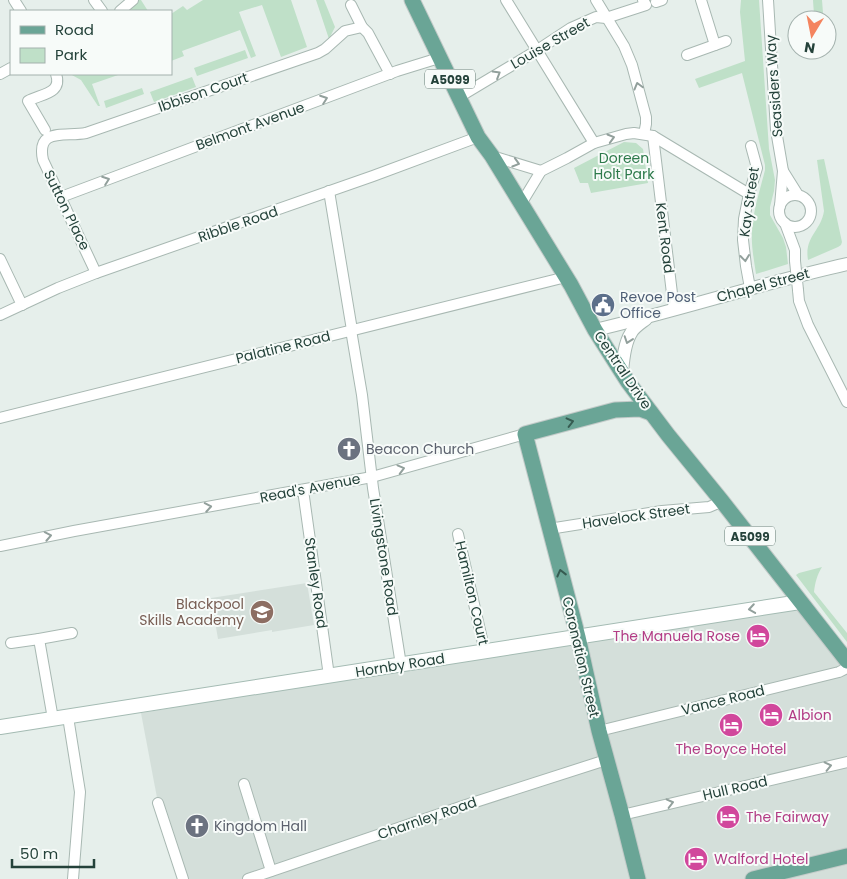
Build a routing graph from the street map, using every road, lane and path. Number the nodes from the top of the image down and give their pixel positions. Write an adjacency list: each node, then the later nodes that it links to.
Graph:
1 (133, 0): 9 (street)
2 (412, 0): 16 (main road, Central Drive / A5099)
3 (506, 0): 14 (street)
4 (596, 0): 10 (street, Kent Road)
5 (701, 0): 13 (street)
6 (768, 0): 28 (street, Seasiders Way)
7 (652, 2): 10 (street, Louise Street)
8 (351, 5): 11 (street)
9 (121, 10)
10 (606, 18): 14 (street, Louise Street); 21 (street, Kent Road, one-way to 10)
11 (362, 27): 17 (street); 25 (street, Ibbison Court)
12 (726, 41): 13 (street)
13 (715, 45): 15 (street)
14 (536, 51): 19 (street, Louise Street, one-way to 14); 23 (street)
15 (687, 55)
16 (440, 58): 17 (street, Belmont Avenue); 19 (main road, Central Drive / A5099)
17 (390, 74): 32 (street, Belmont Avenue, one-way to 17)
18 (57, 76): 20 (street)
19 (459, 97): 22 (main road, Central Drive / A5099)
20 (45, 130)
21 (649, 135): 23 (street, one-way to 21); 30 (street); 44 (street, Kent Road)
22 (478, 137): 26 (main road, Central Drive / A5099); 29 (street, Ribble Road)
23 (594, 143): 27 (street)
24 (751, 146): 30 (street, Kay Street)
25 (42, 147): 32 (street, Sutton Place)
26 (492, 156): 27 (street, one-way to 27); 33 (main road, Central Drive / A5099)
27 (541, 171): 33 (street)
28 (783, 171): 31 (street, Seasiders Way); 34 (street, Seasiders Way)
29 (329, 191): 40 (street, Ribble Road); 47 (street, Livingstone Road)
30 (749, 194): 42 (street, Kay Street, one-way to 42)
31 (798, 195): 34 (street); 36 (street, Seasiders Way)
32 (61, 197): 40 (street, Sutton Place)
33 (521, 204): 41 (main road, Central Drive / A5099)
34 (780, 206): 35 (street, Seasiders Way)
35 (785, 223): 36 (street); 37 (street, Seasiders Way)
36 (804, 224): 37 (street, Seasiders Way)
37 (795, 250): 50 (street, Seasiders Way, bridge)
38 (0, 259): 43 (street)
39 (847, 264): 42 (street, Chapel Street)
40 (96, 273): 43 (street, Ribble Road)
41 (566, 278): 47 (street, Palatine Road); 48 (main road, Central Drive / A5099)
42 (750, 288): 44 (street, Chapel Street)
43 (22, 305): 45 (street, Ribble Road)
44 (674, 310): 46 (street, Chapel Street)
45 (0, 315)
46 (650, 316): 48 (street, Chapel Street); 49 (street, Chapel Street, one-way to 49)
47 (351, 330): 53 (street, Palatine Road); 55 (street, Livingstone Road)
48 (595, 330): 49 (main road, Central Drive / A5099)
49 (625, 378): 51 (main road); 52 (main road, Central Drive / A5099)
50 (847, 402)
51 (615, 410): 52 (main road, Read's Avenue); 54 (main road, Read's Avenue, one-way to 51)
52 (651, 413): 57 (main road, Central Drive / A5099)
53 (0, 418)
54 (525, 434): 55 (street, Read's Avenue, one-way to 54); 58 (main road, Coronation Street)
55 (372, 477): 56 (street, Read's Avenue); 68 (street, Livingstone Road)
56 (303, 490): 60 (street, Read's Avenue, one-way to 56); 70 (street, Stanley Road)
57 (721, 500): 58 (street, Havelock Street); 61 (main road, Central Drive / A5099)
58 (549, 529): 63 (main road, Coronation Street, one-way to 58)
59 (458, 534): 66 (street, Hamilton Court)
60 (0, 546)
61 (800, 602): 63 (main road, Hornby Road, one-way to 63); 67 (main road, Central Drive / A5099)
62 (72, 633): 64 (street)
63 (578, 637): 66 (main road, Hornby Road); 74 (main road, Coronation Street)
64 (39, 639): 65 (street); 72 (street)
65 (12, 643)
66 (485, 652): 68 (main road, Hornby Road)
67 (847, 661)
68 (401, 665): 70 (main road, Hornby Road)
69 (847, 668): 74 (street, Vance Road)
70 (329, 676): 71 (main road, Hornby Road)
71 (68, 717): 72 (main road, Hornby Road); 82 (street)
72 (53, 719): 73 (main road, Hornby Road)
73 (0, 728)
74 (599, 731): 75 (main road, Coronation Street)
75 (606, 760): 79 (main road, Coronation Street); 81 (street, Charnley Road)
76 (847, 762): 79 (street, Hull Road, one-way to 76)
77 (244, 784): 81 (street)
78 (158, 803): 83 (street)
79 (622, 815): 85 (main road, Coronation Street)
80 (847, 856): 86 (main road)
81 (271, 871): 84 (street, Charnley Road)
82 (73, 879)
83 (183, 879)
84 (248, 879)
85 (638, 879)
86 (753, 879)

